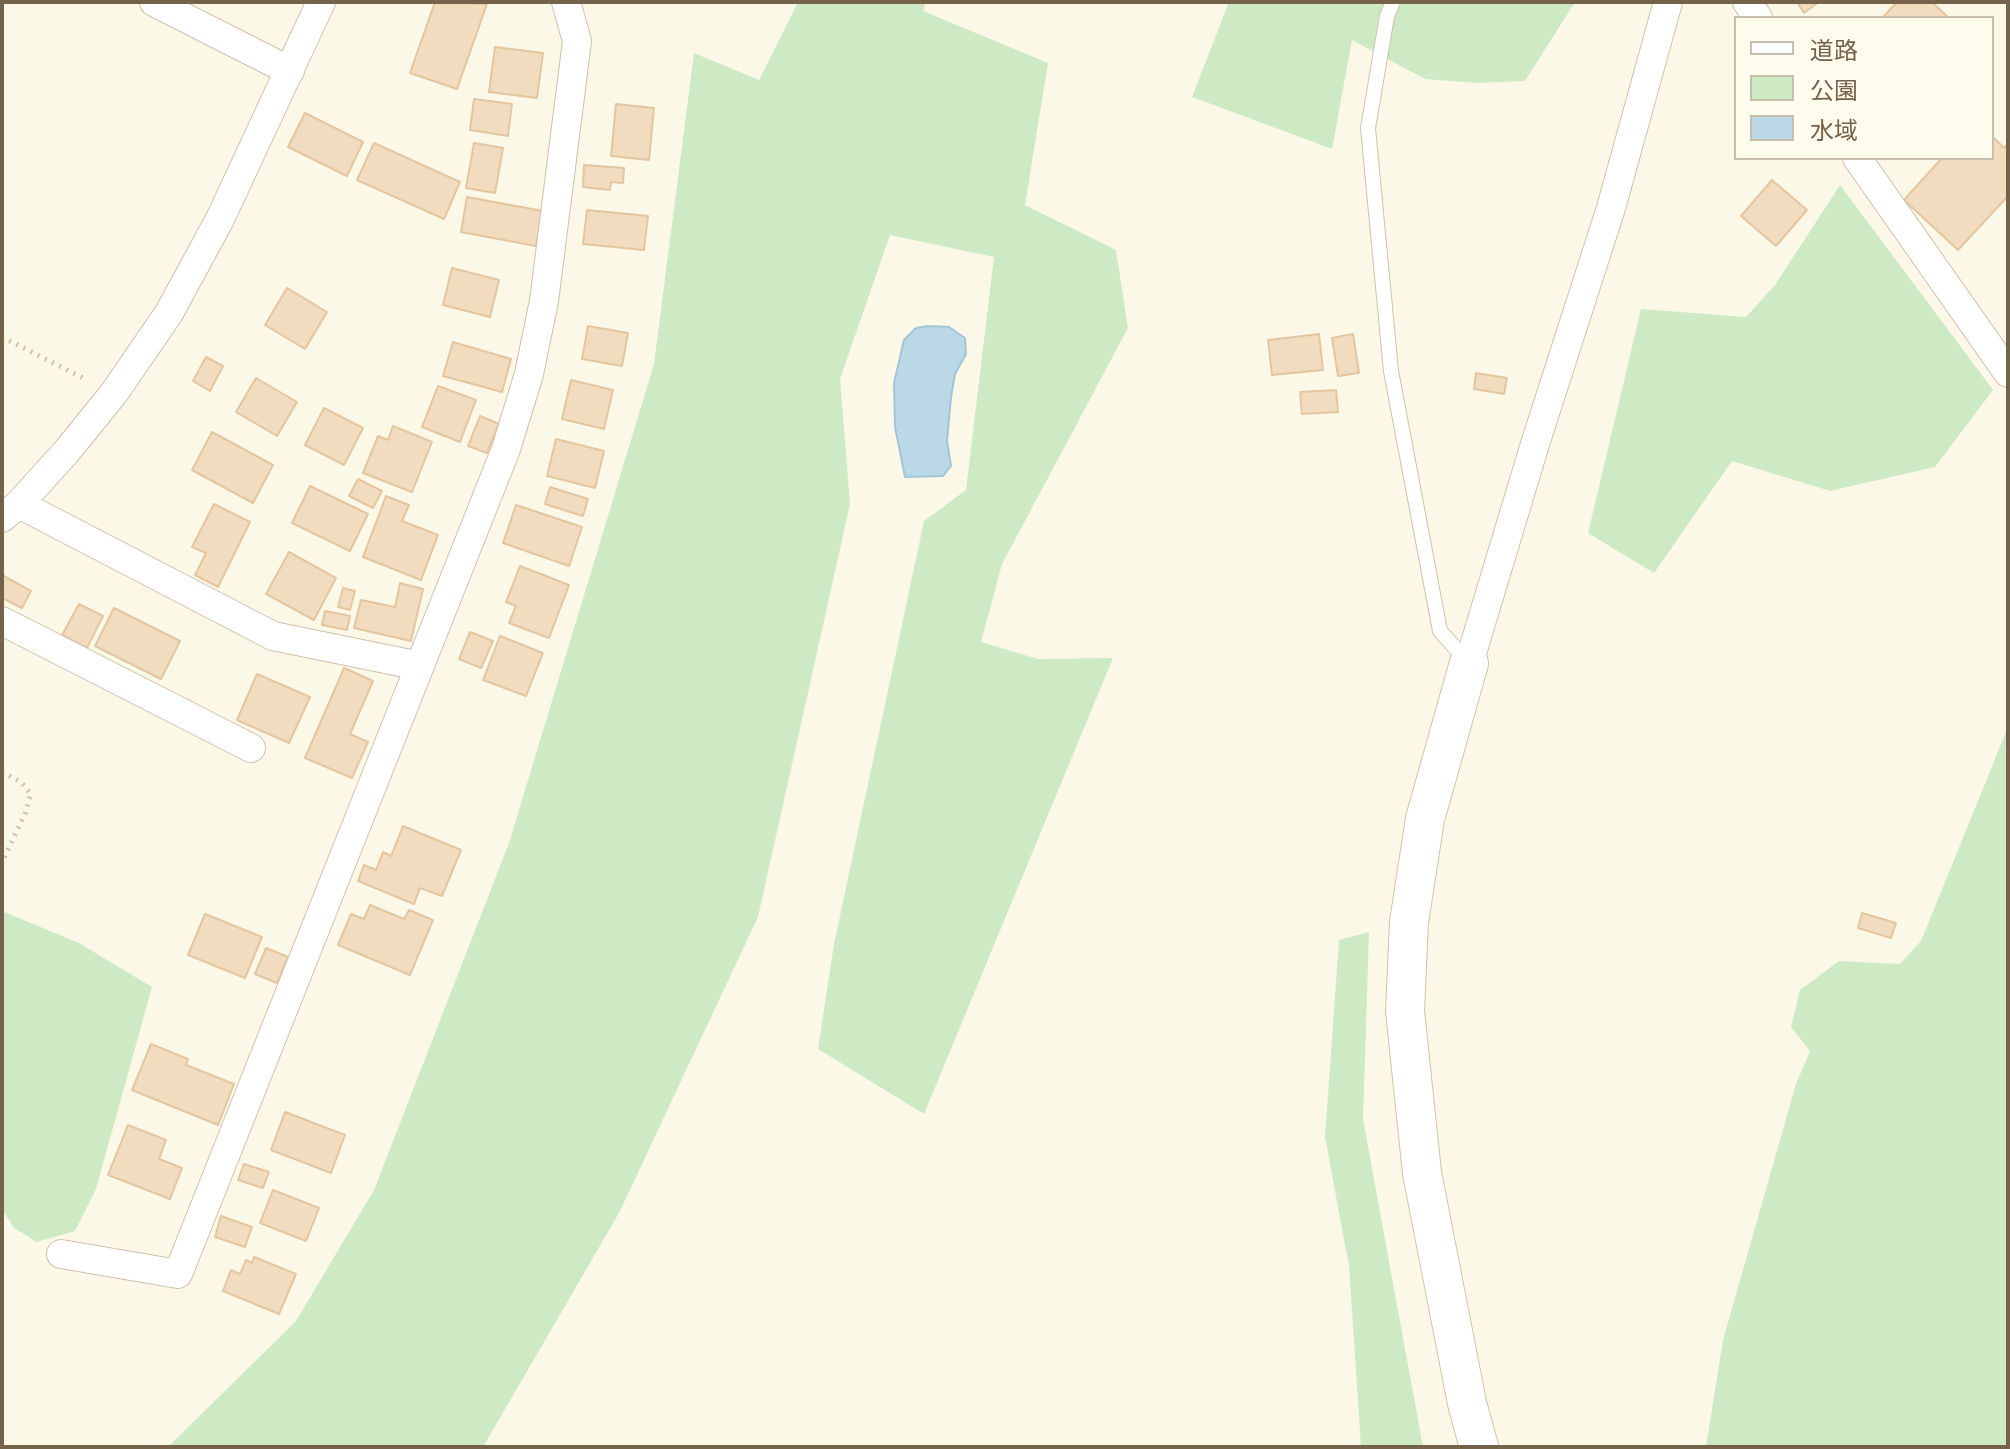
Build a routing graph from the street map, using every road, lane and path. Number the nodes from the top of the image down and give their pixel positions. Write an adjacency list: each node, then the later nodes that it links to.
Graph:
1 (154, 2): 6 (street)
2 (321, 2): 6 (street)
3 (566, 2): 14 (street)
4 (1393, 2): 13 (lane)
5 (1668, 2): 13 (street)
6 (290, 71): 10 (street)
7 (1858, 160): 9 (street)
8 (2, 337): 10 (path)
9 (2008, 373)
10 (114, 393): 11 (street)
11 (11, 511): 14 (street)
12 (2, 621): 15 (street)
13 (1469, 663): 19 (street)
14 (420, 666): 18 (street)
15 (251, 748)
16 (2, 772): 17 (path)
17 (2, 862)
18 (61, 1254)
19 (1479, 1447)

